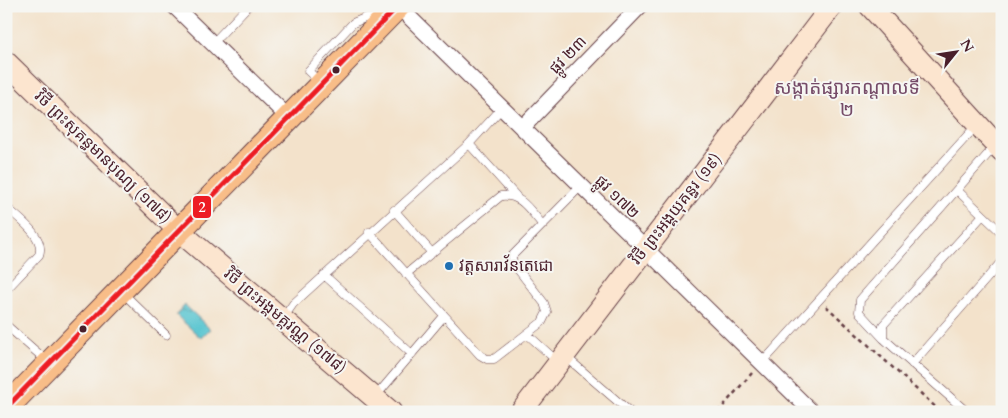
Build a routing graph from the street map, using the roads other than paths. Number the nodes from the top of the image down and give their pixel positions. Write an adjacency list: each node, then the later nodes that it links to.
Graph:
1 (174, 6): 7 (street)
2 (248, 6): 7 (lane)
3 (640, 6): 12 (street, ផ្លូវ ២៣)
4 (832, 6): 25 (street, វិថី ព្រះអង្គយុគន្ធរ (១៩))
5 (870, 6): 11 (street)
6 (395, 10): 9 (street, ផ្លូវ ១៧២); 10 (main road)
7 (212, 44): 10 (street)
8 (8, 68): 22 (street, វិថី ព្រះសុគន្ធមានបុណ្យ (១៧៨))
9 (502, 108): 12 (street, ផ្លូវ ១៧២); 13 (lane)
10 (289, 118): 22 (main road)
11 (978, 125): 14 (street); 40 (lane)
12 (522, 128): 15 (street, ផ្លូវ ១៧២)
13 (469, 144): 17 (lane); 19 (lane)
14 (1000, 145): 16 (lane)
15 (582, 186): 21 (lane); 25 (street, ផ្លូវ ១៧២)
16 (957, 190): 20 (lane); 37 (lane)
17 (518, 197): 21 (lane); 26 (lane)
18 (6, 207): 30 (lane)
19 (394, 210): 23 (lane); 26 (lane)
20 (983, 215): 24 (lane); 37 (lane)
21 (542, 224): 35 (lane)
22 (179, 231): 31 (main road); 33 (street, វិថី ព្រះអង្គមគ្គវណ្ណ (១៧៨))
23 (369, 232): 28 (lane); 29 (lane)
24 (1002, 233)
25 (645, 249): 39 (street, វិថី ព្រះអង្គយុគន្ធរ (១៩)); 40 (street, ផ្លូវ ១៧២)
26 (432, 253): 29 (lane)
27 (1002, 261): 42 (lane)
28 (324, 274): 33 (lane); 38 (lane)
29 (406, 274): 32 (lane)
30 (6, 290)
31 (120, 291): 36 (lane); 41 (main road)
32 (444, 316): 35 (lane); 38 (lane)
33 (283, 319): 43 (street, វិថី ព្រះអង្គមគ្គវណ្ណ (១៧៨))
34 (6, 325): 41 (lane)
35 (527, 334): 39 (lane)
36 (166, 335)
37 (882, 338): 42 (lane)
38 (412, 354): 43 (lane)
39 (561, 359): 46 (street, វិថី ព្រះអង្គយុគន្ធរ (១៩)); 47 (lane)
40 (762, 363): 48 (street, ផ្លូវ ១៧២)
41 (49, 364): 44 (main road)
42 (912, 364): 49 (lane)
43 (375, 398): 45 (street, វិថី ព្រះអង្គមគ្គវណ្ណ (១៧៨))
44 (6, 408)
45 (392, 412)
46 (521, 412)
47 (630, 412)
48 (812, 412)
49 (968, 412)

